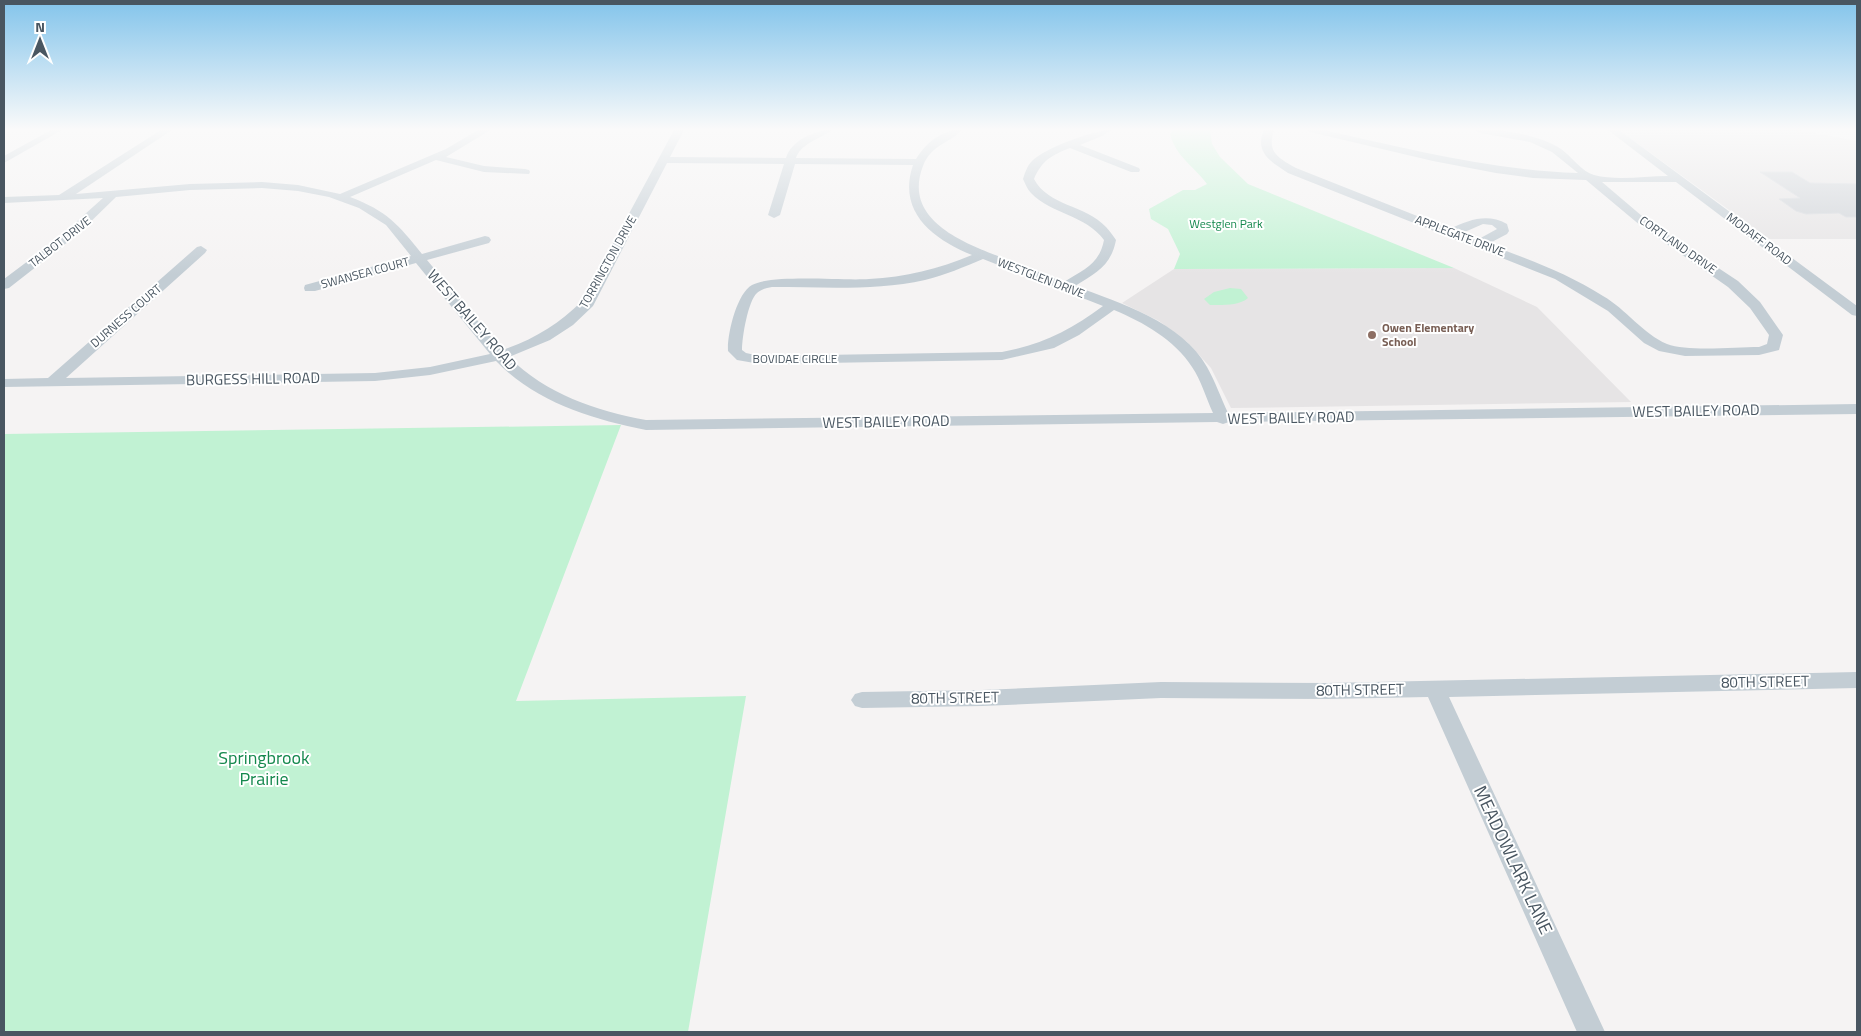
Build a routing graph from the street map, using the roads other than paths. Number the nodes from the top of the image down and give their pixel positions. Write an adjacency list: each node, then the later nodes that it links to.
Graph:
1 (93, 178): 16 (street)
2 (241, 178): 13 (street)
3 (385, 178): 15 (street)
4 (653, 178): 31 (street, TORRINGTON DRIVE)
5 (785, 178): 18 (street)
6 (915, 178): 23 (street, WESTGLEN DRIVE)
7 (1030, 178): 26 (street)
8 (1309, 178): 19 (street, APPLEGATE DRIVE)
9 (1590, 178): 30 (street, CORTLAND DRIVE)
10 (1596, 178): 11 (street)
11 (1635, 178)
12 (1678, 178): 29 (street, MODAFF ROAD)
13 (233, 185): 14 (street, WEST BAILEY ROAD); 15 (street, WEST BAILEY ROAD)
14 (113, 194): 16 (street, WEST BAILEY ROAD); 25 (street, TALBOT DRIVE)
15 (341, 197): 24 (street, WEST BAILEY ROAD)
16 (63, 198): 17 (street, WEST BAILEY ROAD)
17 (4, 200)
18 (774, 216)
19 (1452, 233): 21 (street, APPLEGATE DRIVE); 21 (street)
20 (485, 240): 24 (street, SWANSEA COURT)
21 (1479, 244): 30 (street, APPLEGATE DRIVE)
22 (201, 250): 32 (street, DURNESS COURT)
23 (982, 255): 26 (street, WESTGLEN DRIVE); 28 (street, BOVIDAE CIRCLE)
24 (419, 258): 27 (street, SWANSEA COURT); 31 (street, WEST BAILEY ROAD)
25 (4, 285)
26 (1065, 286): 28 (street, WESTGLEN DRIVE)
27 (310, 288)
28 (1113, 306): 35 (street, WESTGLEN DRIVE)
29 (1857, 312)
30 (1664, 348)
31 (499, 354): 32 (street, BURGESS HILL ROAD); 35 (street, WEST BAILEY ROAD)
32 (52, 382): 33 (street, BURGESS HILL ROAD)
33 (4, 383)
34 (1857, 409): 35 (street, WEST BAILEY ROAD)
35 (1223, 418)
36 (1857, 680): 37 (street, 80TH STREET)
37 (1435, 689): 38 (street, 80TH STREET); 39 (street, MEADOWLARK LANE)
38 (862, 700)
39 (1591, 1032)

